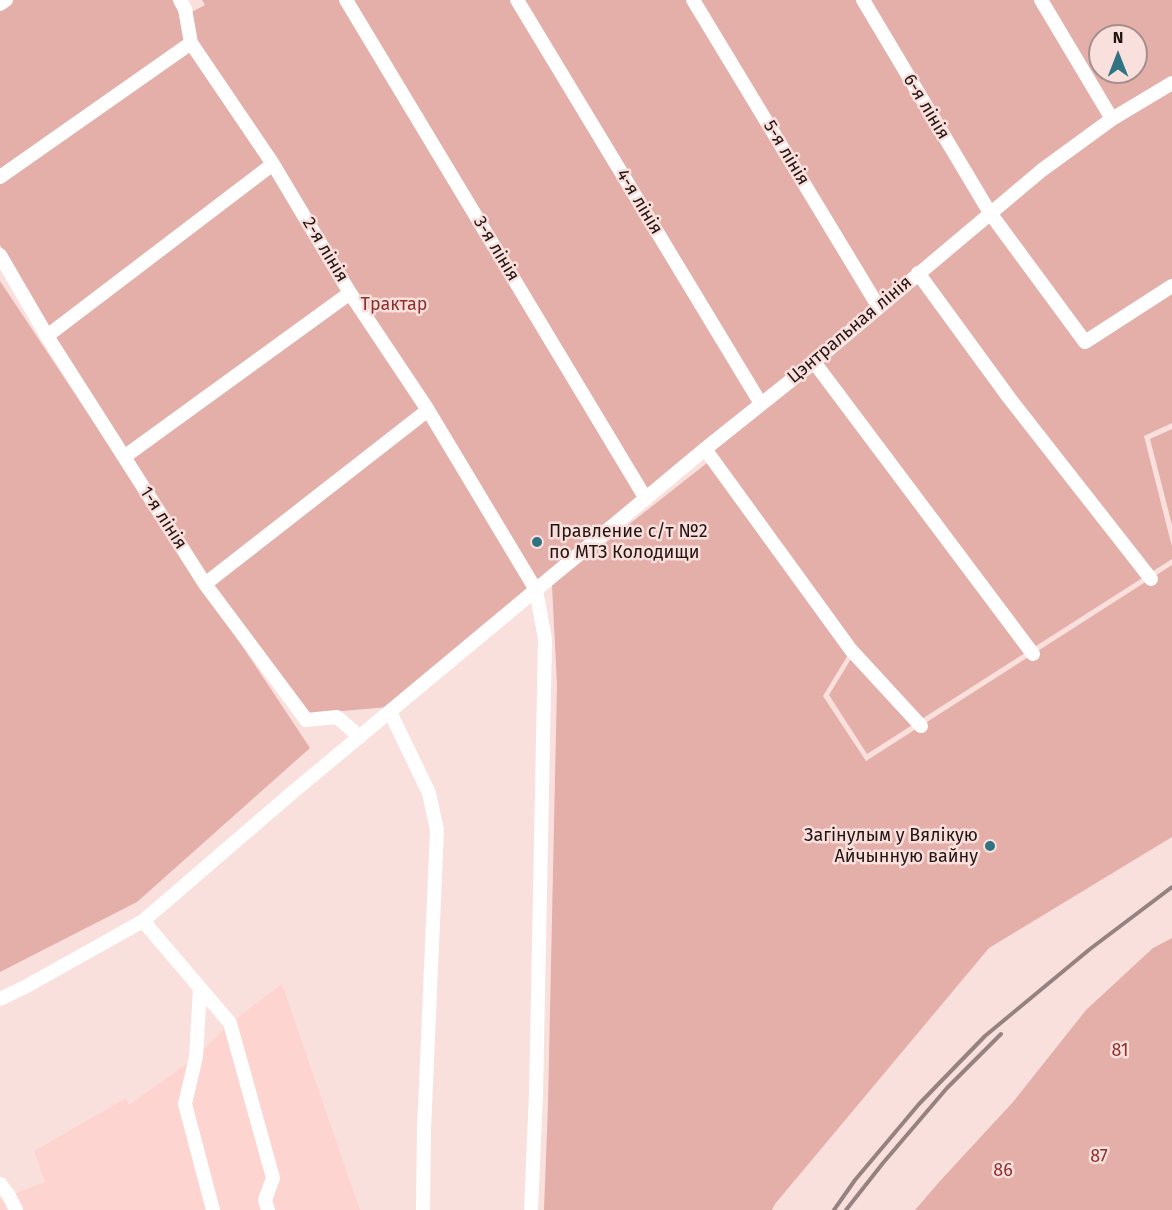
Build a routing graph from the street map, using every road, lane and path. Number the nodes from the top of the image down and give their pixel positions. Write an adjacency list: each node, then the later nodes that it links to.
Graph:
1 (6, 0): 8 (street)
2 (180, 0): 9 (street, 2-я лінія)
3 (346, 0): 26 (street, 3-я лінія)
4 (517, 0): 22 (street, 4-я лінія)
5 (693, 0): 19 (street, 5-я лінія)
6 (863, 0): 14 (street, 6-я лінія)
7 (1041, 0): 11 (street)
8 (0, 4)
9 (191, 43): 12 (street, 2-я лінія); 13 (street)
10 (1172, 83): 11 (street, Цэнтральная лінія)
11 (1112, 119): 14 (street, Цэнтральная лінія)
12 (273, 164): 18 (street, 2-я лінія); 20 (street)
13 (0, 177)
14 (990, 213): 16 (street, Цэнтральная лінія); 17 (street, 6-я лінія)
15 (0, 255): 20 (street, 1-я лінія)
16 (918, 273): 19 (street, Цэнтральная лінія); 27 (street)
17 (1172, 286)
18 (350, 293): 23 (street, 2-я лінія); 25 (street)
19 (878, 306): 21 (street, Цэнтральная лінія)
20 (47, 336): 25 (street, 1-я лінія)
21 (814, 362): 22 (street, Цэнтральная лінія); 30 (street)
22 (761, 404): 24 (street, Цэнтральная лінія)
23 (428, 410): 28 (street); 29 (street, 2-я лінія)
24 (705, 449): 26 (street, Цэнтральная лінія); 32 (street)
25 (124, 457): 28 (street, 1-я лінія)
26 (646, 499): 29 (street, Цэнтральная лінія)
27 (1151, 579)
28 (205, 584): 33 (street, 1-я лінія)
29 (536, 590): 31 (street, Цэнтральная лінія); 42 (street)
30 (1033, 654)
31 (390, 712): 33 (street, Цэнтральная лінія); 41 (street)
32 (921, 726)
33 (360, 737): 34 (street, Цэнтральная лінія)
34 (143, 921): 35 (street); 36 (street, Цэнтральная лінія)
35 (200, 988): 39 (street); 40 (street)
36 (0, 999)
37 (4, 1189): 38 (street)
38 (16, 1210)
39 (213, 1210)
40 (268, 1210)
41 (423, 1210)
42 (531, 1210)

